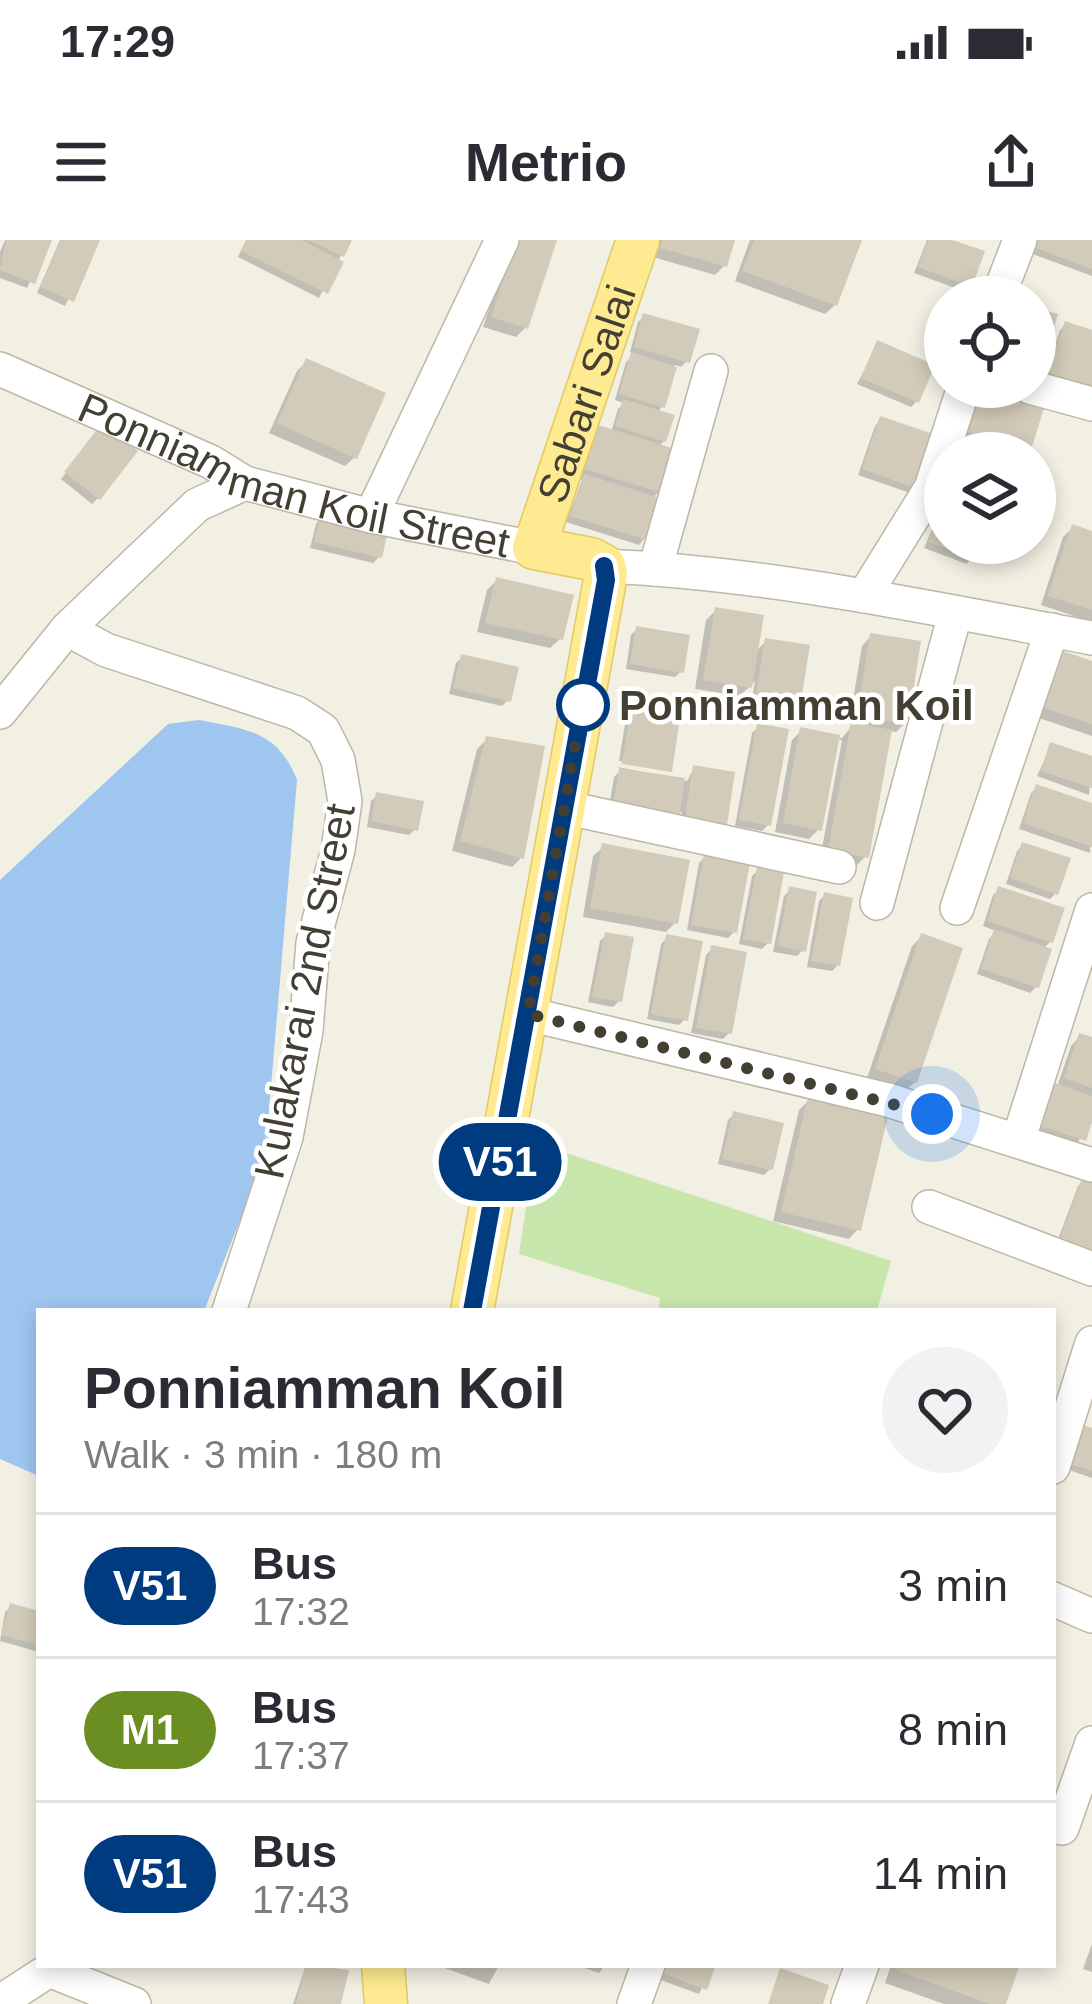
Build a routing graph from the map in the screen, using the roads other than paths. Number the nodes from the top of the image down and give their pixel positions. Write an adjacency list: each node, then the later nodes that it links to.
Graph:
1 (502, 240): 11 (street)
2 (638, 240): 12 (main road, Sabari Salai)
3 (1020, 240): 4 (street)
4 (1006, 276)
5 (0, 369): 10 (street, Ponniamman Koil Street)
6 (711, 371): 14 (street)
7 (1056, 394): 8 (street)
8 (1092, 404)
9 (957, 408): 15 (street)
10 (245, 483): 11 (street, Ponniamman Koil Street); 17 (street)
11 (371, 516): 12 (street, Ponniamman Koil Street)
12 (533, 548): 13 (main road, Ponniamman Koil Street)
13 (604, 566): 14 (street, Ponniamman Koil Street); 21 (main road)
14 (655, 568): 15 (street, Ponniamman Koil Street)
15 (864, 596): 16 (street, Ponniamman Koil Street)
16 (955, 614): 18 (street, Ponniamman Koil Street); 23 (street)
17 (67, 629): 20 (street); 31 (street, Kulakarai 2nd Street)
18 (1052, 631): 19 (street, Ponniamman Koil Street); 24 (street)
19 (1092, 638)
20 (0, 712)
21 (563, 807): 22 (street); 26 (main road)
22 (839, 867)
23 (877, 903)
24 (957, 908)
25 (1092, 910): 27 (street)
26 (528, 1014): 27 (street); 32 (main road)
27 (1018, 1142): 28 (street)
28 (1092, 1165)
29 (928, 1207): 30 (street)
30 (1092, 1269)
31 (230, 1308)
32 (473, 1308)
33 (1092, 1343): 34 (street)
34 (1059, 1420)
35 (1056, 1600): 36 (street)
36 (1092, 1616)
37 (1092, 1743): 38 (street)
38 (1061, 1828)
39 (53, 1968): 43 (street); 44 (street)
40 (383, 1968): 45 (main road)
41 (647, 1968): 46 (street)
42 (861, 1968): 47 (street)
43 (0, 2002)
44 (134, 2004)
45 (386, 2004)
46 (634, 2004)
47 (848, 2004)

